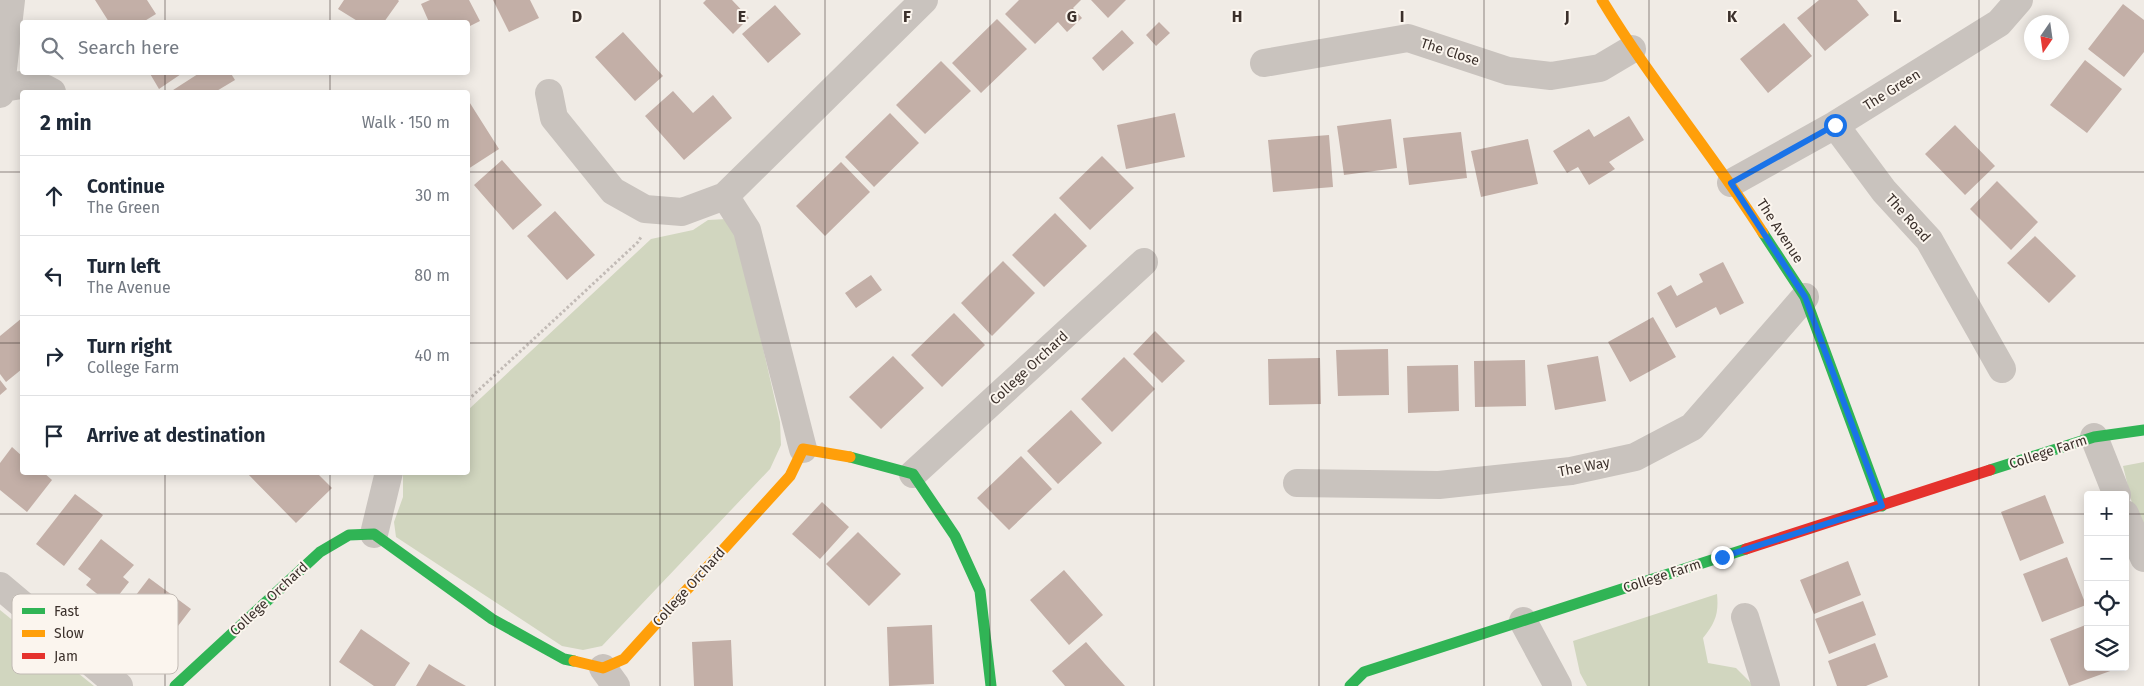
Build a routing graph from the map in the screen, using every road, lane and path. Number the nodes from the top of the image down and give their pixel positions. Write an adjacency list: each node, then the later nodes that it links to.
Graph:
1 (11, 0): 8 (street)
2 (924, 0): 12 (street)
3 (1602, 0): 5 (street, The Avenue)
4 (2019, 0): 10 (street, The Green)
5 (1632, 49): 6 (street, The Close); 11 (street, The Avenue)
6 (1264, 63)
7 (48, 90): 8 (street)
8 (0, 91)
9 (549, 93): 13 (street)
10 (1835, 125): 11 (street, The Green); 16 (street, The Road)
11 (1731, 183): 15 (street, The Avenue)
12 (725, 196): 13 (street); 20 (street)
13 (656, 210): 17 (path)
14 (1144, 262): 21 (street, College Orchard)
15 (1805, 297): 23 (street, The Way); 25 (street, The Avenue)
16 (2002, 369)
17 (470, 398)
18 (2144, 430): 19 (street, College Farm)
19 (2094, 438): 24 (street, College Farm); 25 (street, College Farm)
20 (803, 449): 21 (street); 34 (street, College Orchard)
21 (914, 474): 37 (street)
22 (388, 475): 27 (street)
23 (1297, 483)
24 (2115, 491)
25 (1882, 506): 32 (street, College Farm)
26 (2129, 523): 28 (street)
27 (374, 534): 34 (street, College Orchard); 36 (street, College Orchard)
28 (2144, 558)
29 (0, 586): 30 (street)
30 (12, 596)
31 (1745, 616): 40 (street)
32 (1522, 622): 38 (street, College Farm); 39 (street)
33 (105, 674): 35 (street)
34 (610, 677)
35 (119, 686)
36 (175, 686)
37 (992, 686)
38 (1350, 686)
39 (1558, 686)
40 (1766, 686)

